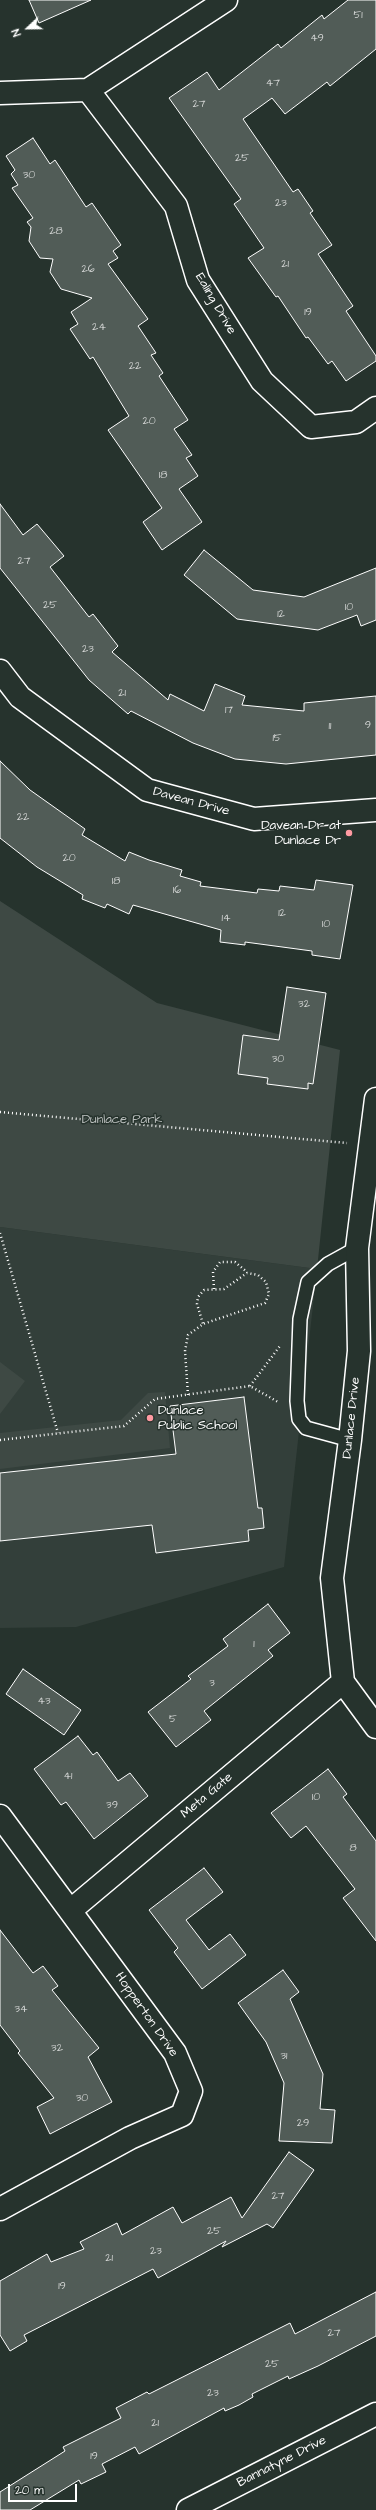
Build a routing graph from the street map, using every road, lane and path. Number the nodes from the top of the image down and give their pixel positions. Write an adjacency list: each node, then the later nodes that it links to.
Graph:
1 (226, 0): 2 (street)
2 (88, 90): 3 (street); 4 (street, Ealing Drive)
3 (0, 93)
4 (376, 408)
5 (0, 672): 6 (street, Davean Drive)
6 (376, 810)
7 (376, 1099): 9 (street, Dunlace Drive)
8 (0, 1112): 9 (path)
9 (370, 1145): 11 (street, Dunlace Drive)
10 (0, 1233): 19 (path)
11 (357, 1248): 14 (lane); 21 (street, Dunlace Drive)
12 (248, 1273): 13 (path); 13 (path); 15 (path)
13 (214, 1289): 15 (path)
14 (300, 1319): 16 (path); 18 (lane)
15 (203, 1324): 17 (path)
16 (250, 1386): 17 (path); 18 (path)
17 (188, 1395): 19 (path)
18 (298, 1413): 21 (lane)
19 (58, 1433): 20 (path)
20 (0, 1440)
21 (350, 1440): 22 (street, Dunlace Drive)
22 (343, 1682): 23 (street); 25 (street, Meta Gate)
23 (376, 1727)
24 (0, 1816): 25 (street, Hopperton Drive)
25 (71, 1910): 26 (street, Hopperton Drive)
26 (0, 2209)
27 (376, 2414): 28 (street, Bannatyne Drive)
28 (188, 2510)

